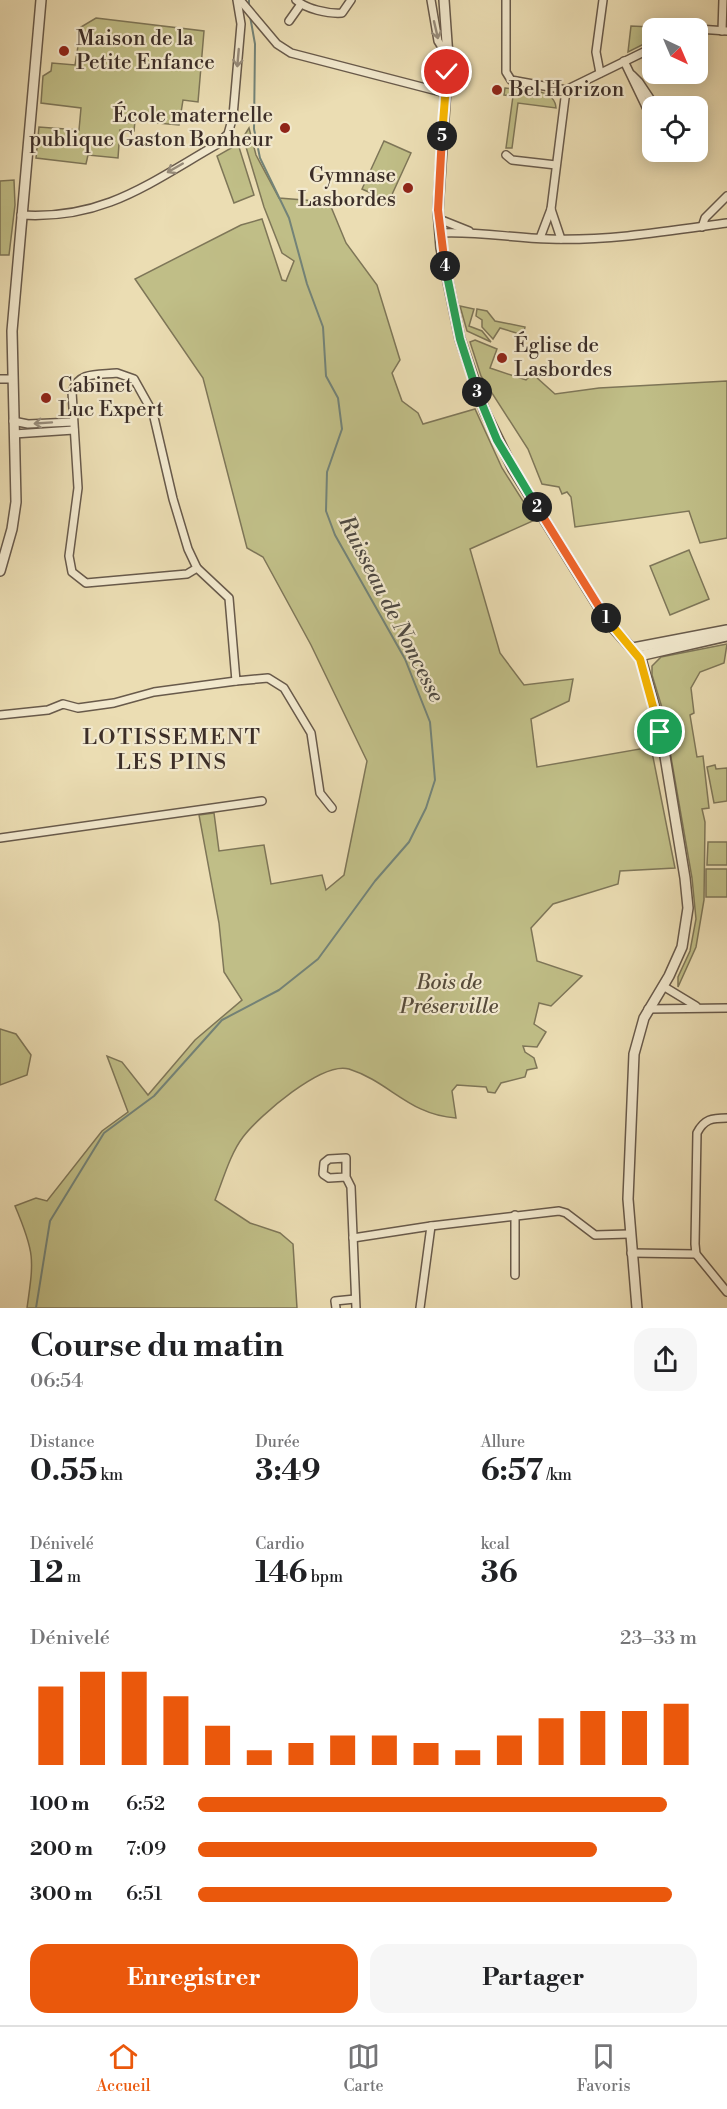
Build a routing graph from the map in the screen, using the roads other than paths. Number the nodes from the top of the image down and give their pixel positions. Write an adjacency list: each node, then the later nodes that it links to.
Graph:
1 (41, 0): 25 (street)
2 (238, 0): 18 (street); 25 (street, one-way to 25)
3 (351, 0): 9 (street)
4 (431, 0): 14 (street, one-way to 14)
5 (444, 0): 14 (street)
6 (506, 0): 17 (street)
7 (603, 0): 16 (street)
8 (723, 0): 12 (street)
9 (298, 2): 10 (street)
10 (289, 21)
11 (708, 30): 12 (street)
12 (724, 31)
13 (642, 53): 15 (street)
14 (448, 57): 18 (street)
15 (624, 61): 16 (street); 19 (street)
16 (600, 73): 17 (street)
17 (566, 90): 21 (street)
18 (445, 93): 26 (street)
19 (644, 96)
20 (506, 155): 21 (street)
21 (556, 165): 24 (street)
22 (727, 196): 23 (street)
23 (719, 205): 28 (street); 29 (street)
24 (551, 208): 32 (street); 33 (street)
25 (21, 215): 35 (street)
26 (439, 219): 30 (street); 31 (street)
27 (727, 223): 28 (street)
28 (718, 224): 29 (street)
29 (702, 227): 33 (street)
30 (471, 231): 31 (street); 32 (street)
31 (440, 233): 43 (street)
32 (540, 238): 33 (street)
33 (561, 239)
34 (0, 379): 35 (street)
35 (11, 379): 36 (street)
36 (13, 421): 37 (street, one-way to 36); 38 (street)
37 (74, 426): 38 (street); 39 (street); 39 (street)
38 (14, 434): 40 (street)
39 (197, 568): 44 (street)
40 (0, 571)
41 (727, 630): 43 (street)
42 (727, 636): 43 (street)
43 (636, 652): 49 (street)
44 (236, 681): 45 (street); 47 (street)
45 (0, 715)
46 (262, 801): 48 (street)
47 (332, 808)
48 (0, 838)
49 (663, 986): 50 (street); 52 (street)
50 (701, 1008): 51 (street); 52 (street)
51 (727, 1008)
52 (648, 1009): 57 (street)
53 (727, 1118): 60 (street)
54 (346, 1177): 58 (street)
55 (515, 1215): 56 (street); 57 (street); 61 (street)
56 (431, 1226): 58 (street); 66 (street)
57 (629, 1234): 59 (street)
58 (353, 1239): 63 (street)
59 (631, 1253): 60 (street); 67 (street)
60 (696, 1254): 62 (street)
61 (515, 1275)
62 (727, 1293)
63 (355, 1299): 64 (street); 65 (street)
64 (336, 1308)
65 (356, 1308)
66 (420, 1308)
67 (637, 1308)

